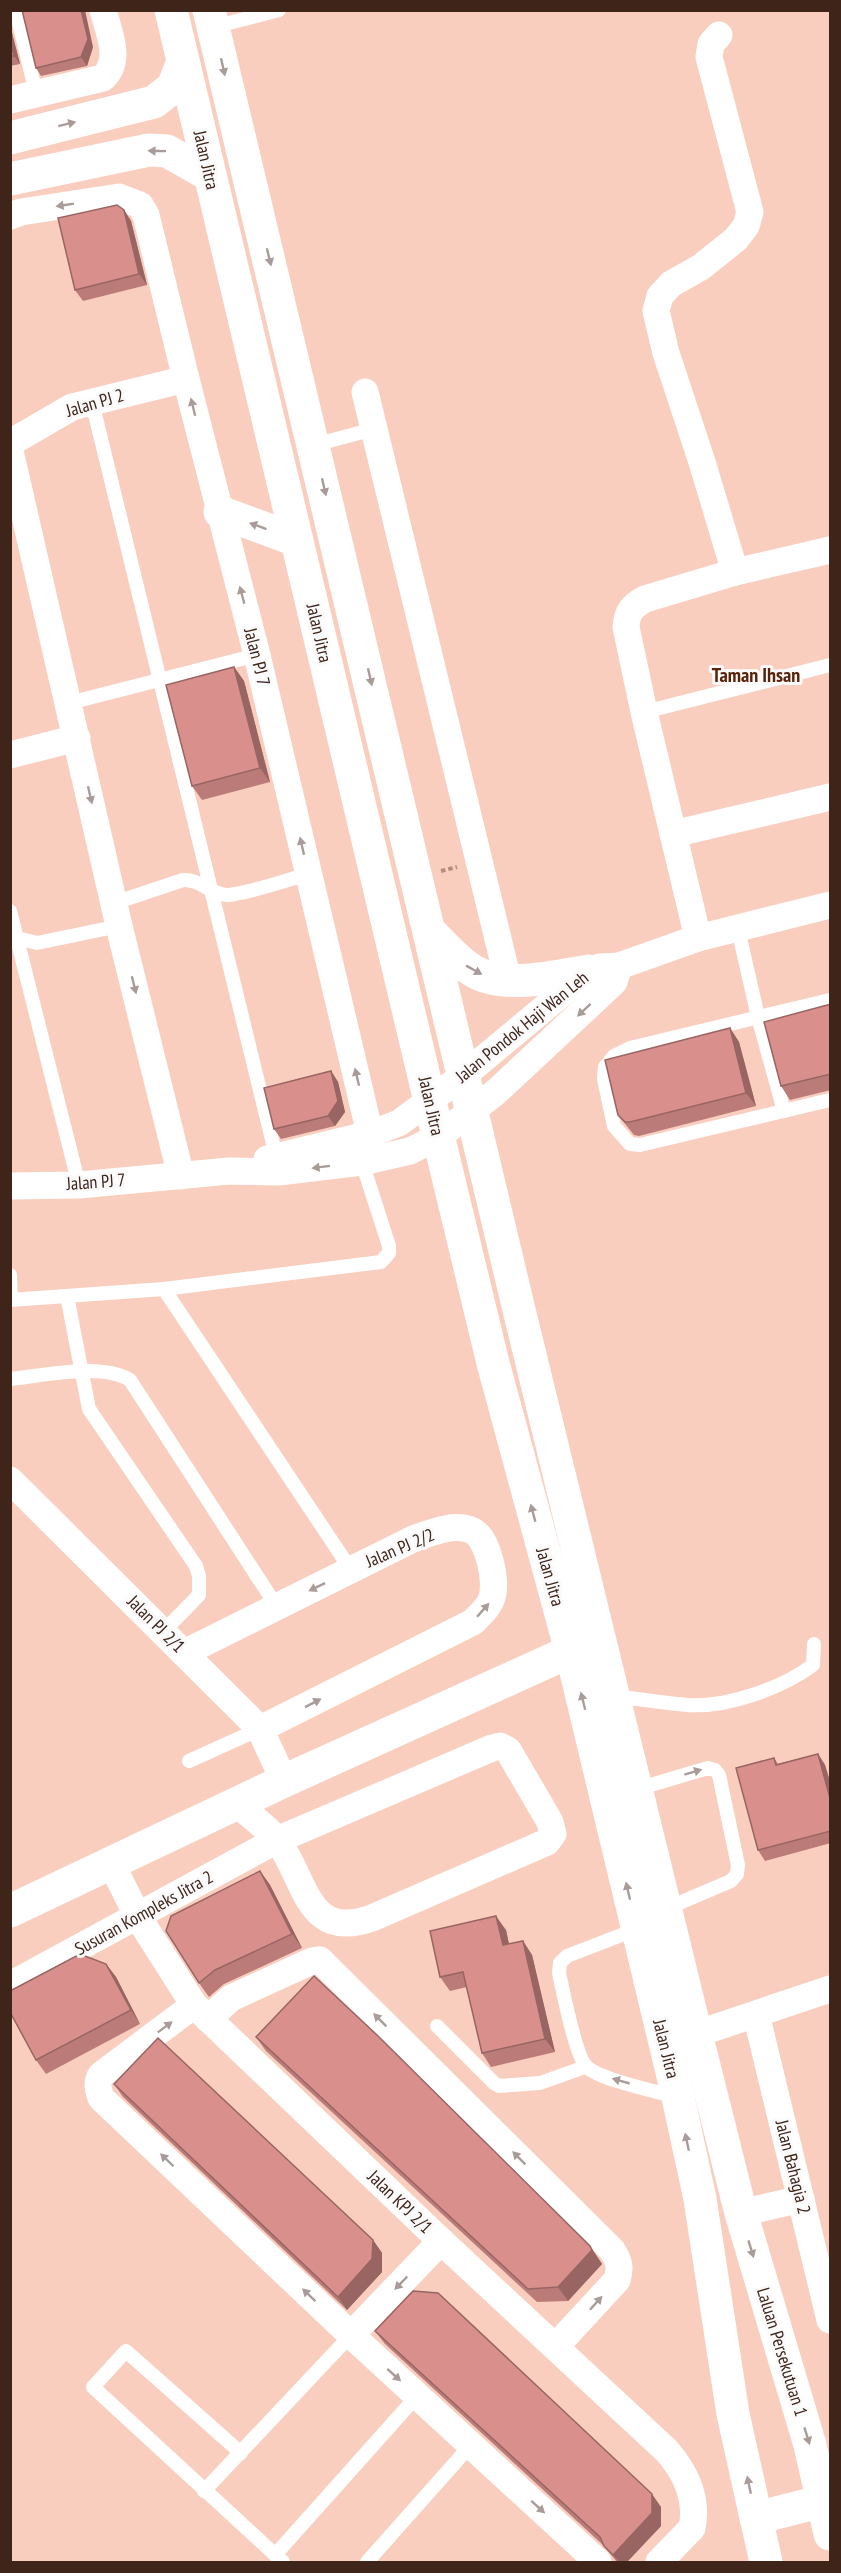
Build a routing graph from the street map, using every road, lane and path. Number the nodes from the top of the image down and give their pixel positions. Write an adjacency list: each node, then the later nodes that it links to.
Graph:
1 (16, 10): 8 (lane)
2 (104, 10): 8 (street)
3 (171, 10): 7 (main road, Jalan Jitra)
4 (279, 10): 5 (lane)
5 (211, 19): 18 (main road, Jalan Jitra, one-way to 18)
6 (719, 35): 23 (street)
7 (183, 61): 9 (main road, one-way to 7); 10 (main road, Jalan Jitra)
8 (23, 96)
9 (10, 138)
10 (209, 174): 11 (main road, one-way to 11); 21 (main road, Jalan Jitra)
11 (10, 179)
12 (10, 216): 13 (street, Jalan PJ 7, one-way to 12)
13 (186, 379): 15 (street, Jalan PJ 2); 20 (street, Jalan PJ 7, one-way to 13)
14 (365, 392): 16 (street)
15 (92, 402): 17 (street, Jalan PJ 2); 26 (lane)
16 (374, 429): 18 (lane); 33 (street)
17 (10, 443)
18 (314, 445): 35 (main road, Jalan Jitra, one-way to 35)
19 (10, 451): 27 (street)
20 (220, 512): 21 (main road, one-way to 20); 24 (street, Jalan PJ 7, one-way to 20)
21 (297, 540): 50 (main road, Jalan Jitra)
22 (831, 550): 23 (street)
23 (735, 572): 28 (street)
24 (257, 655): 26 (lane); 34 (street, Jalan PJ 7, one-way to 24)
25 (831, 665): 28 (lane)
26 (161, 679): 27 (lane); 36 (lane)
27 (69, 703): 29 (street)
28 (644, 712): 32 (street)
29 (77, 738): 30 (street); 39 (street, one-way to 39)
30 (10, 755)
31 (831, 798): 32 (street)
32 (673, 834): 43 (street)
33 (478, 862): 35 (path); 45 (street)
34 (309, 874): 36 (lane); 53 (street, Jalan PJ 7, one-way to 34)
35 (417, 877): 41 (main road, Jalan Jitra)
36 (212, 891): 39 (lane); 55 (lane)
37 (831, 905): 40 (street, Jalan Pondok Haji Wan Leh)
38 (10, 911): 42 (lane)
39 (117, 914): 42 (lane); 58 (street, one-way to 58)
40 (738, 928): 43 (street, Jalan Pondok Haji Wan Leh); 47 (lane)
41 (430, 932): 45 (main road, one-way to 45); 48 (main road, Jalan Jitra)
42 (14, 938): 59 (lane)
43 (698, 938): 44 (street, Jalan Pondok Haji Wan Leh)
44 (604, 968): 45 (main road); 48 (street, Jalan Pondok Haji Wan Leh); 52 (street, Jalan Pondok Haji Wan Leh, one-way to 52)
45 (508, 980)
46 (831, 1000): 47 (lane)
47 (758, 1017): 51 (lane); 51 (lane)
48 (464, 1075): 50 (street, Jalan Pondok Haji Wan Leh); 52 (main road, Jalan Jitra)
49 (831, 1100): 51 (lane)
50 (430, 1101): 53 (street, Jalan Pondok Haji Wan Leh); 54 (main road, Jalan Jitra)
51 (784, 1110)
52 (473, 1112): 54 (street, Jalan Pondok Haji Wan Leh); 74 (main road, Jalan Jitra)
53 (370, 1134): 55 (street, Jalan Pondok Haji Wan Leh)
54 (438, 1137): 56 (street, Jalan Pondok Haji Wan Leh); 72 (main road, Jalan Jitra, one-way to 54)
55 (276, 1156): 57 (street, Jalan Pondok Haji Wan Leh)
56 (362, 1162): 57 (street, Jalan Pondok Haji Wan Leh, one-way to 57); 62 (lane)
57 (229, 1171): 58 (street, Jalan PJ 7)
58 (181, 1176): 59 (street, Jalan PJ 7)
59 (79, 1185): 60 (street, Jalan PJ 7)
60 (10, 1186)
61 (10, 1275): 64 (lane)
62 (164, 1289): 63 (lane); 68 (lane)
63 (67, 1296): 64 (lane); 65 (lane)
64 (11, 1300)
65 (80, 1372): 66 (lane); 69 (lane); 70 (lane)
66 (10, 1380)
67 (10, 1480): 70 (street, Jalan PJ 2/1)
68 (351, 1570): 69 (street, Jalan PJ 2/2, one-way to 69); 75 (street, Jalan PJ 2/2, one-way to 68)
69 (277, 1607): 73 (street, Jalan PJ 2/2)
70 (164, 1632): 73 (street, Jalan PJ 2/1)
71 (814, 1644): 74 (lane)
72 (571, 1651): 77 (main road); 85 (main road, Jalan Jitra, one-way to 72)
73 (184, 1653): 75 (street, Jalan PJ 2/1)
74 (614, 1696): 78 (main road, Jalan Jitra)
75 (260, 1729): 76 (lane); 77 (street, Jalan PJ 2/1)
76 (189, 1761)
77 (284, 1780): 79 (main road)
78 (637, 1789): 82 (main road, Jalan Jitra); 82 (lane, one-way to 82)
79 (236, 1803): 80 (street); 81 (main road)
80 (277, 1840): 80 (street); 84 (street, Susuran Kompleks Jitra 2)
81 (111, 1863): 83 (main road); 84 (street, Jalan KPJ 2/1)
82 (665, 1908): 91 (main road, Jalan Jitra)
83 (10, 1911)
84 (138, 1917): 86 (street, Susuran Kompleks Jitra 2); 88 (street, Jalan KPJ 2/1)
85 (637, 1929): 92 (lane); 93 (main road, Jalan Jitra)
86 (10, 1985)
87 (831, 1989): 89 (street)
88 (201, 2012): 97 (street, Jalan KPJ 2/1); 99 (street, one-way to 88); 100 (street, one-way to 88)
89 (756, 2014): 91 (street); 95 (street, Jalan Bahagia 2)
90 (437, 2026): 92 (lane)
91 (696, 2034): 94 (main road, Jalan Jitra)
92 (585, 2067): 93 (lane, one-way to 92)
93 (678, 2097): 106 (main road, Jalan Jitra, one-way to 93)
94 (731, 2172): 96 (main road, Laluan Persekutuan 1)
95 (801, 2199): 96 (street); 98 (street, Jalan Bahagia 2)
96 (741, 2213): 105 (main road, Laluan Persekutuan 1, one-way to 105)
97 (441, 2241): 99 (street, one-way to 99); 100 (street, Jalan KPJ 2/1)
98 (831, 2320)
99 (351, 2335): 101 (street, one-way to 101); 103 (lane)
100 (556, 2346): 111 (street, Jalan KPJ 2/1)
101 (417, 2396): 102 (street); 108 (lane)
102 (471, 2446): 109 (lane); 110 (street, one-way to 110)
103 (241, 2453): 104 (lane); 104 (lane)
104 (204, 2491): 108 (lane)
105 (823, 2501): 106 (main road); 107 (main road, Laluan Persekutuan 1)
106 (756, 2518): 112 (main road)
107 (831, 2534)
108 (279, 2559)
109 (367, 2562)
110 (598, 2562)
111 (659, 2562)
112 (765, 2562)

